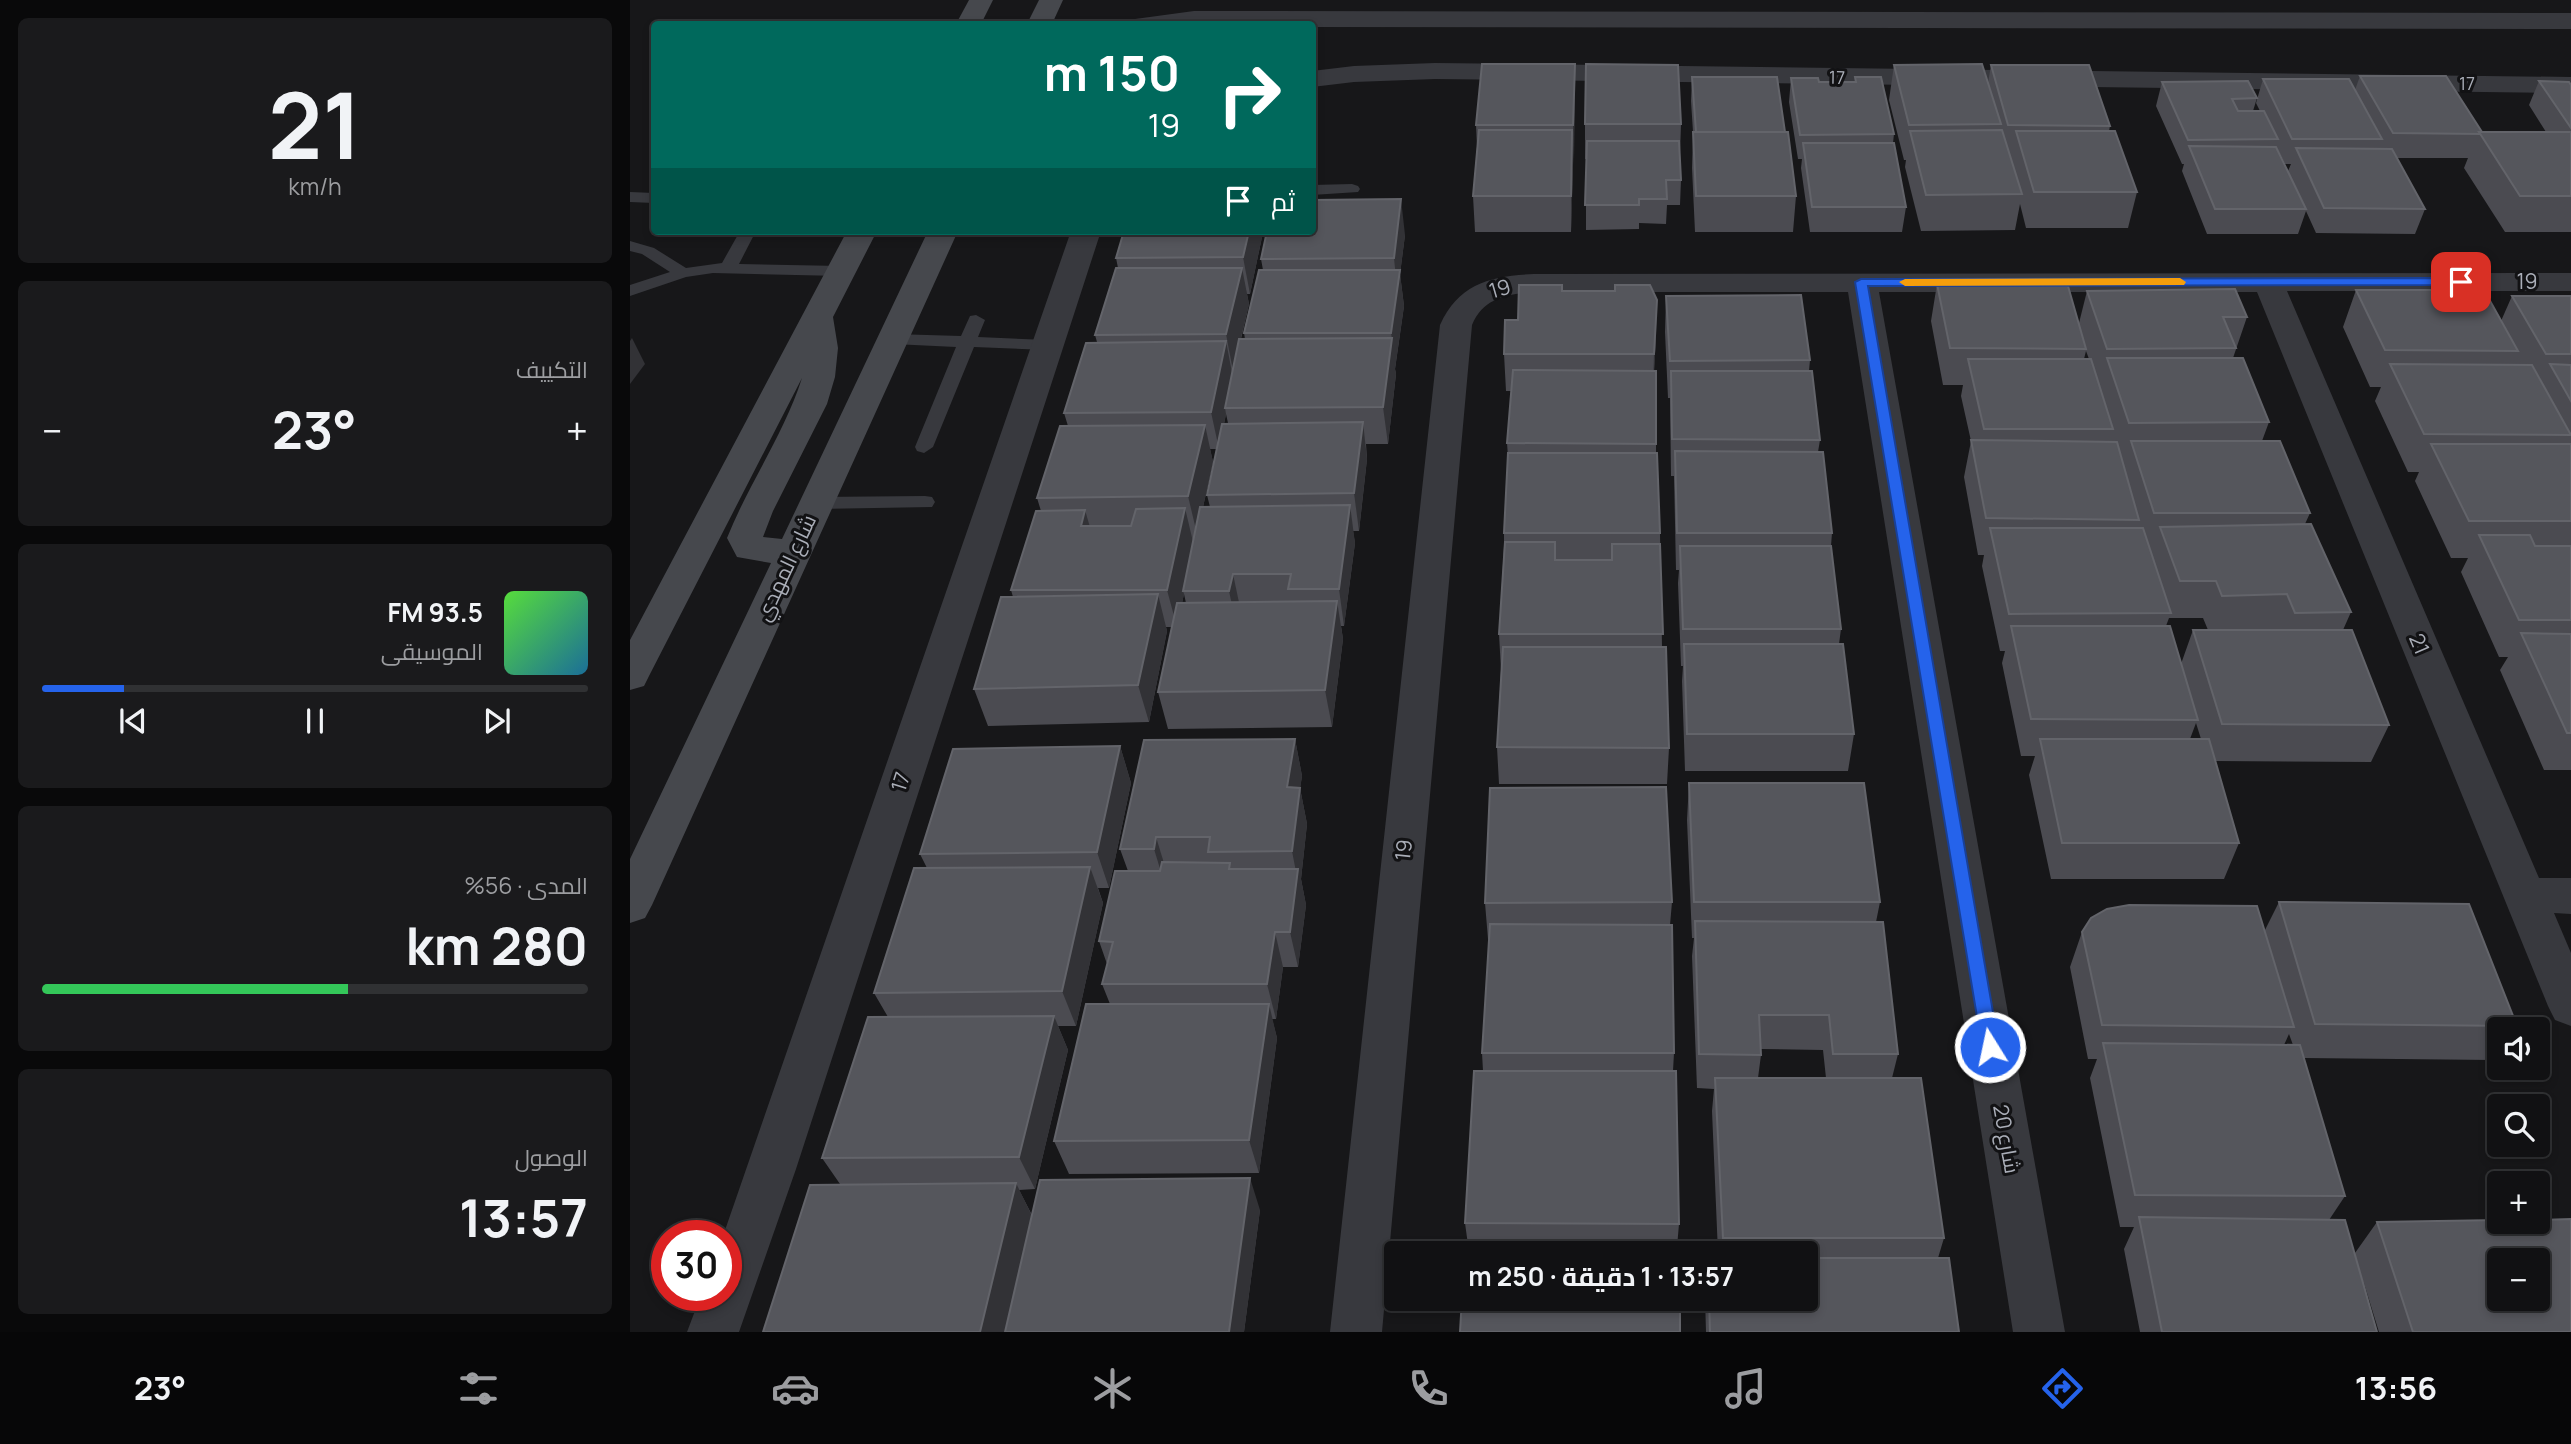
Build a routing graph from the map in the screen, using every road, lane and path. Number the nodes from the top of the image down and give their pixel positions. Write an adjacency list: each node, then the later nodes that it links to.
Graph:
1 (981, 0): 3 (main road)
2 (1051, 0): 4 (main road)
3 (970, 21)
4 (1041, 21)
5 (1174, 21): 6 (street)
6 (2571, 21)
7 (1316, 79): 8 (street, 17)
8 (2571, 85)
9 (1352, 189): 10 (lane)
10 (1316, 190)
11 (630, 197): 12 (lane)
12 (651, 198)
13 (746, 235): 18 (lane)
14 (860, 235): 19 (main road)
15 (941, 235): 27 (main road, شارع المهدي)
16 (1085, 235): 29 (street, 17)
17 (630, 247): 20 (lane)
18 (728, 268): 19 (lane); 20 (lane)
19 (841, 271): 25 (main road)
20 (683, 273): 24 (lane)
21 (1861, 282): 22 (street, 19); 40 (street, 19); 41 (street, شارع 20)
22 (2268, 282): 23 (street, 19); 35 (street, 21)
23 (2571, 282)
24 (630, 291)
25 (817, 317): 33 (main road); 34 (main road)
26 (976, 320): 28 (lane)
27 (893, 339): 28 (lane); 32 (main road, شارع المهدي)
28 (967, 342): 29 (lane); 30 (lane)
29 (1047, 345): 39 (street, 17)
30 (924, 446)
31 (925, 502): 32 (lane)
32 (817, 503): 33 (main road, شارع المهدي)
33 (793, 553): 37 (main road, شارع المهدي)
34 (630, 676)
35 (2523, 895): 36 (street); 38 (street, 21)
36 (2571, 896)
37 (630, 905)
38 (2571, 1006)
39 (713, 1332)
40 (1356, 1332)
41 (2039, 1332)

